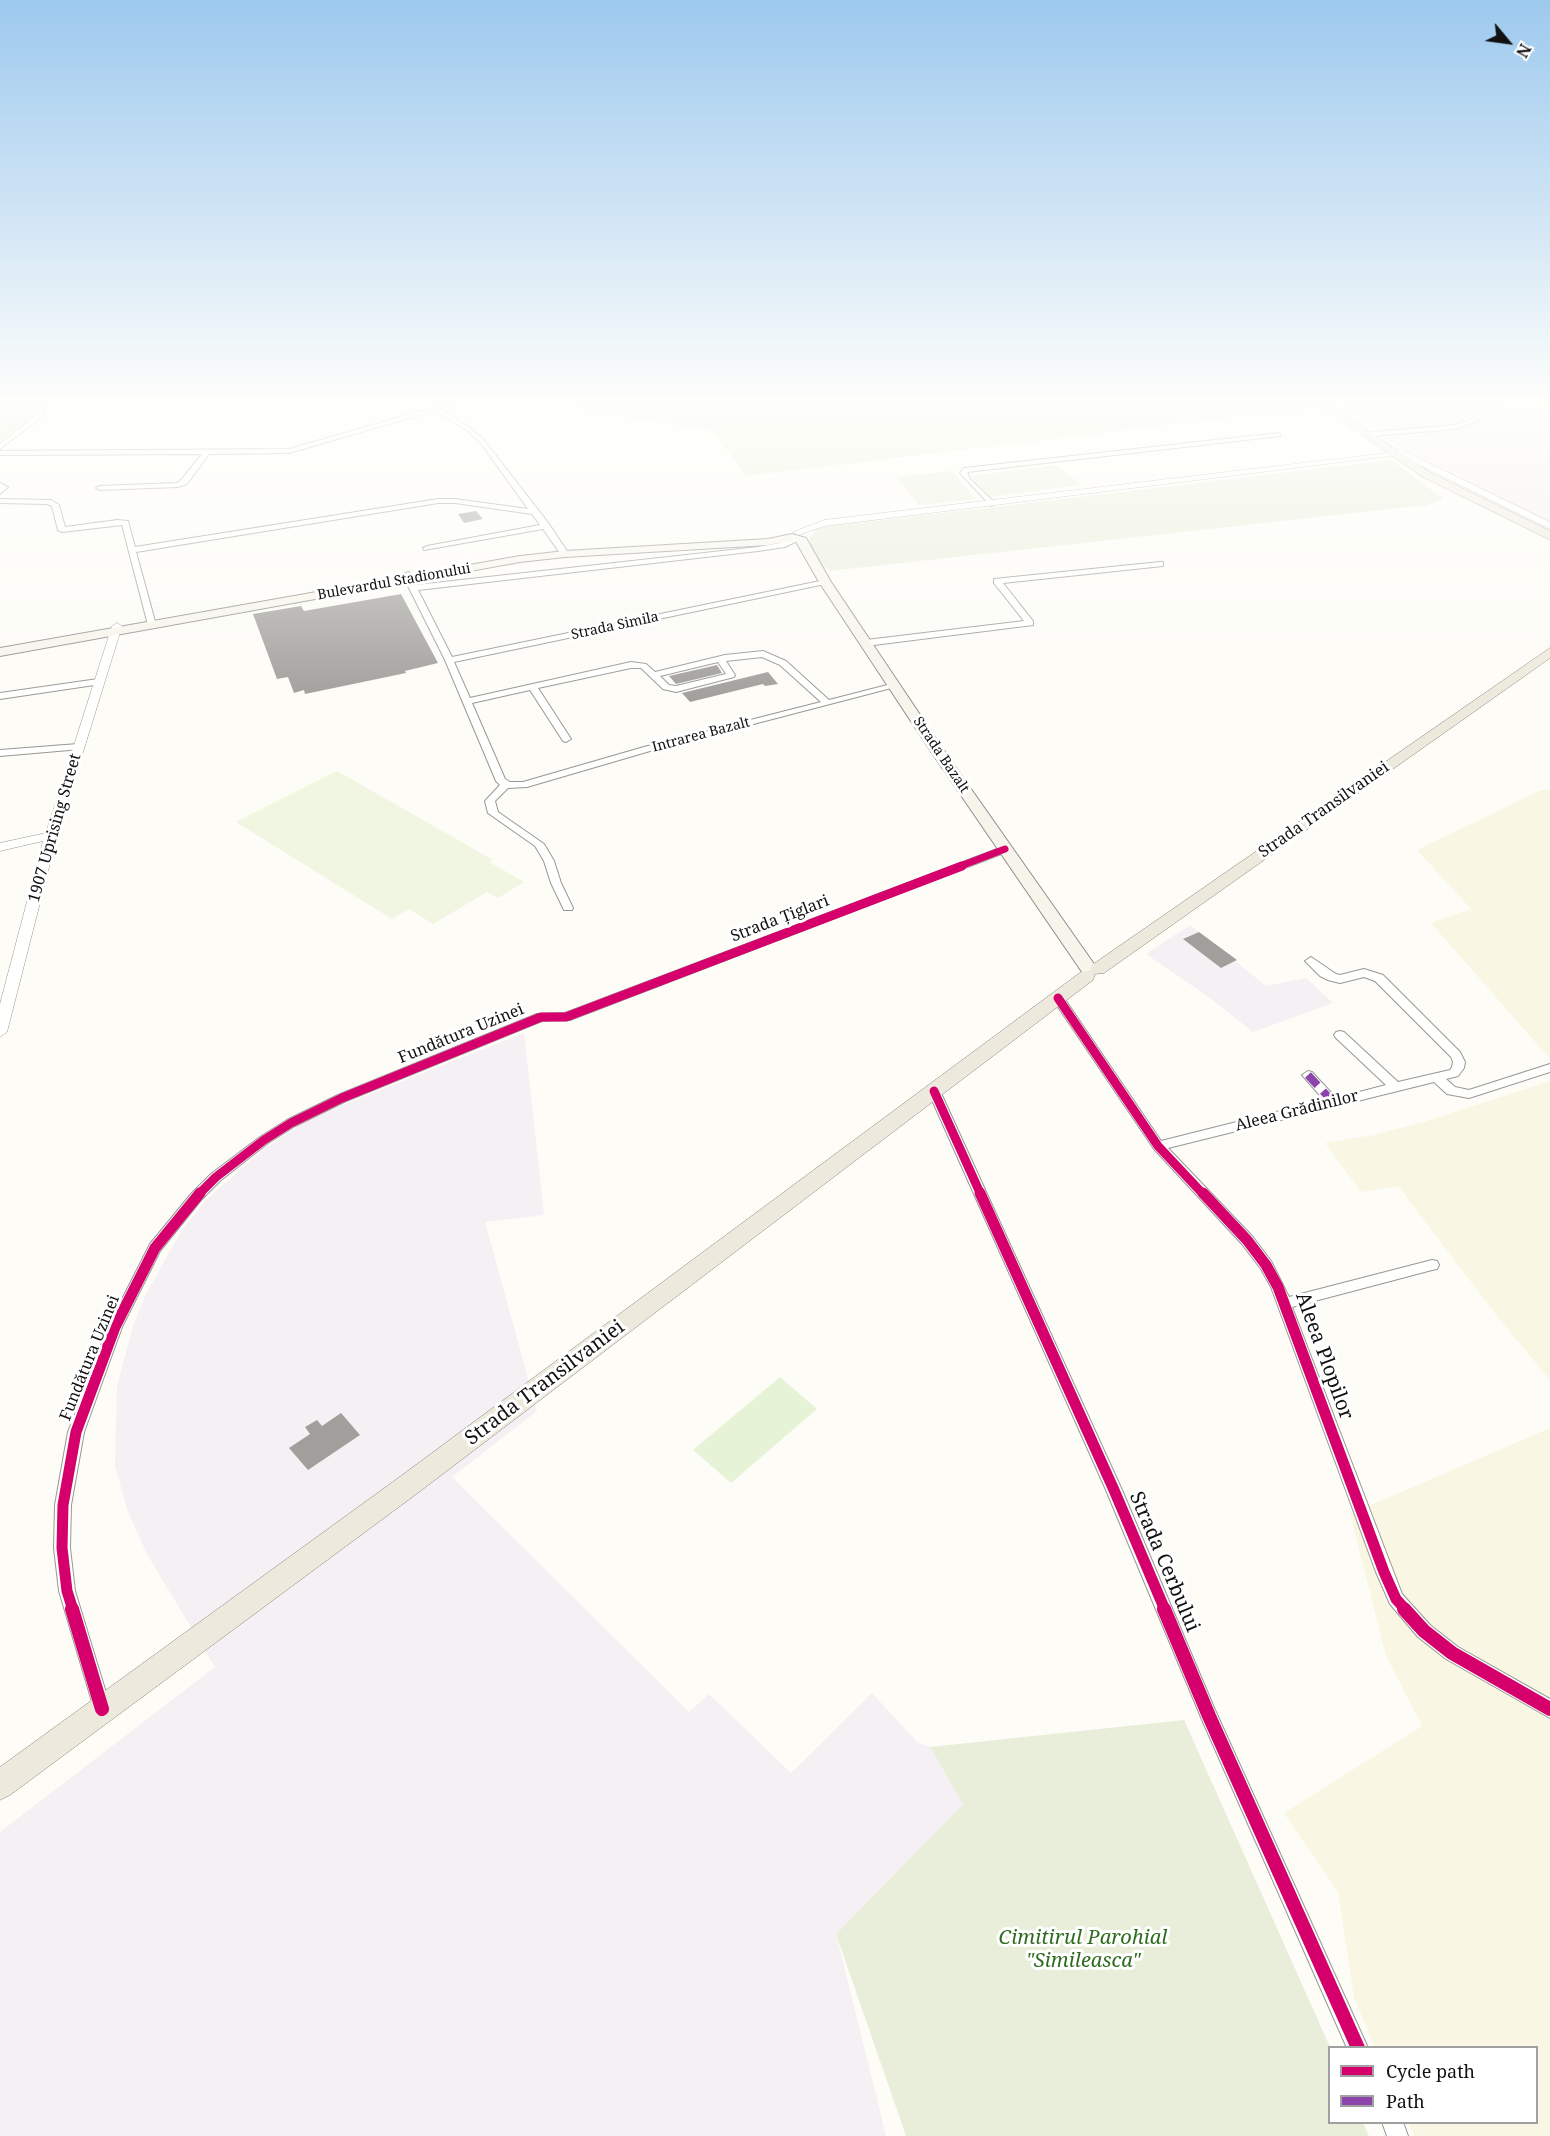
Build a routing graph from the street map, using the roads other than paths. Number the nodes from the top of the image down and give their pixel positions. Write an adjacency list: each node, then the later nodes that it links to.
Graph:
1 (52, 504): 14 (street)
2 (421, 504): 14 (street)
3 (474, 504): 7 (street)
4 (528, 504): 7 (street)
5 (991, 504): 11 (street)
6 (1493, 504): 8 (main road)
7 (534, 512): 9 (street)
8 (1519, 515): 10 (street); 12 (main road)
9 (546, 526): 13 (street); 15 (street)
10 (1550, 526)
11 (798, 534): 15 (main road, Bulevardul Stadionului); 17 (street); 18 (main road, Strada Bazalt)
12 (1550, 536)
13 (428, 548)
14 (133, 550): 19 (street)
15 (564, 552): 17 (main road, Bulevardul Stadionului)
16 (1160, 564): 21 (street)
17 (409, 581): 19 (main road, Bulevardul Stadionului); 25 (street)
18 (825, 582): 21 (main road, Strada Bazalt); 25 (street, Strada Simila)
19 (151, 623): 20 (main road, Bulevardul Stadionului)
20 (116, 629): 22 (main road, Bulevardul Stadionului); 23 (main road, Bulevardul Stadionului); 28 (street, 1907 Uprising Street)
21 (866, 642): 30 (main road, Strada Bazalt)
22 (0, 646)
23 (0, 652)
24 (1550, 652): 43 (main road, Strada Transilvaniei)
25 (449, 660): 32 (street)
26 (721, 660): 27 (street); 27 (street); 33 (street)
27 (655, 675): 29 (street)
28 (98, 682): 31 (street); 35 (street, 1907 Uprising Street)
29 (532, 686): 32 (street); 34 (street)
30 (895, 686): 33 (street, Intrarea Bazalt); 40 (main road, Strada Bazalt)
31 (0, 696)
32 (467, 701): 37 (street)
33 (826, 702): 37 (street, Intrarea Bazalt)
34 (566, 739)
35 (78, 747): 36 (street); 38 (street, 1907 Uprising Street)
36 (0, 753)
37 (507, 784): 41 (street)
38 (51, 836): 39 (street); 46 (street, 1907 Uprising Street)
39 (0, 847)
40 (1005, 849): 43 (main road, Strada Bazalt); 45 (street, Strada Țiglari)
41 (568, 908)
42 (1311, 961): 50 (street, Aleea Grădinilor)
43 (1091, 971): 44 (main road, Strada Transilvaniei)
44 (1058, 998): 52 (main road, Strada Transilvaniei); 54 (street, Aleea Plopilor)
45 (566, 1017): 57 (street, Fundătura Uzinei)
46 (0, 1032)
47 (1340, 1035): 51 (street)
48 (1550, 1068): 50 (street)
49 (1308, 1075): 53 (street)
50 (1436, 1077): 51 (street, Aleea Grădinilor)
51 (1394, 1086): 53 (street, Aleea Grădinilor)
52 (934, 1091): 57 (main road, Strada Transilvaniei); 60 (street, Strada Cerbului)
53 (1334, 1103): 54 (street, Aleea Grădinilor)
54 (1158, 1146): 56 (street, Aleea Plopilor)
55 (1432, 1265): 56 (street)
56 (1286, 1303): 58 (street, Aleea Plopilor)
57 (102, 1709): 59 (main road, Strada Transilvaniei)
58 (1550, 1709)
59 (0, 1785)
60 (1357, 2046)

